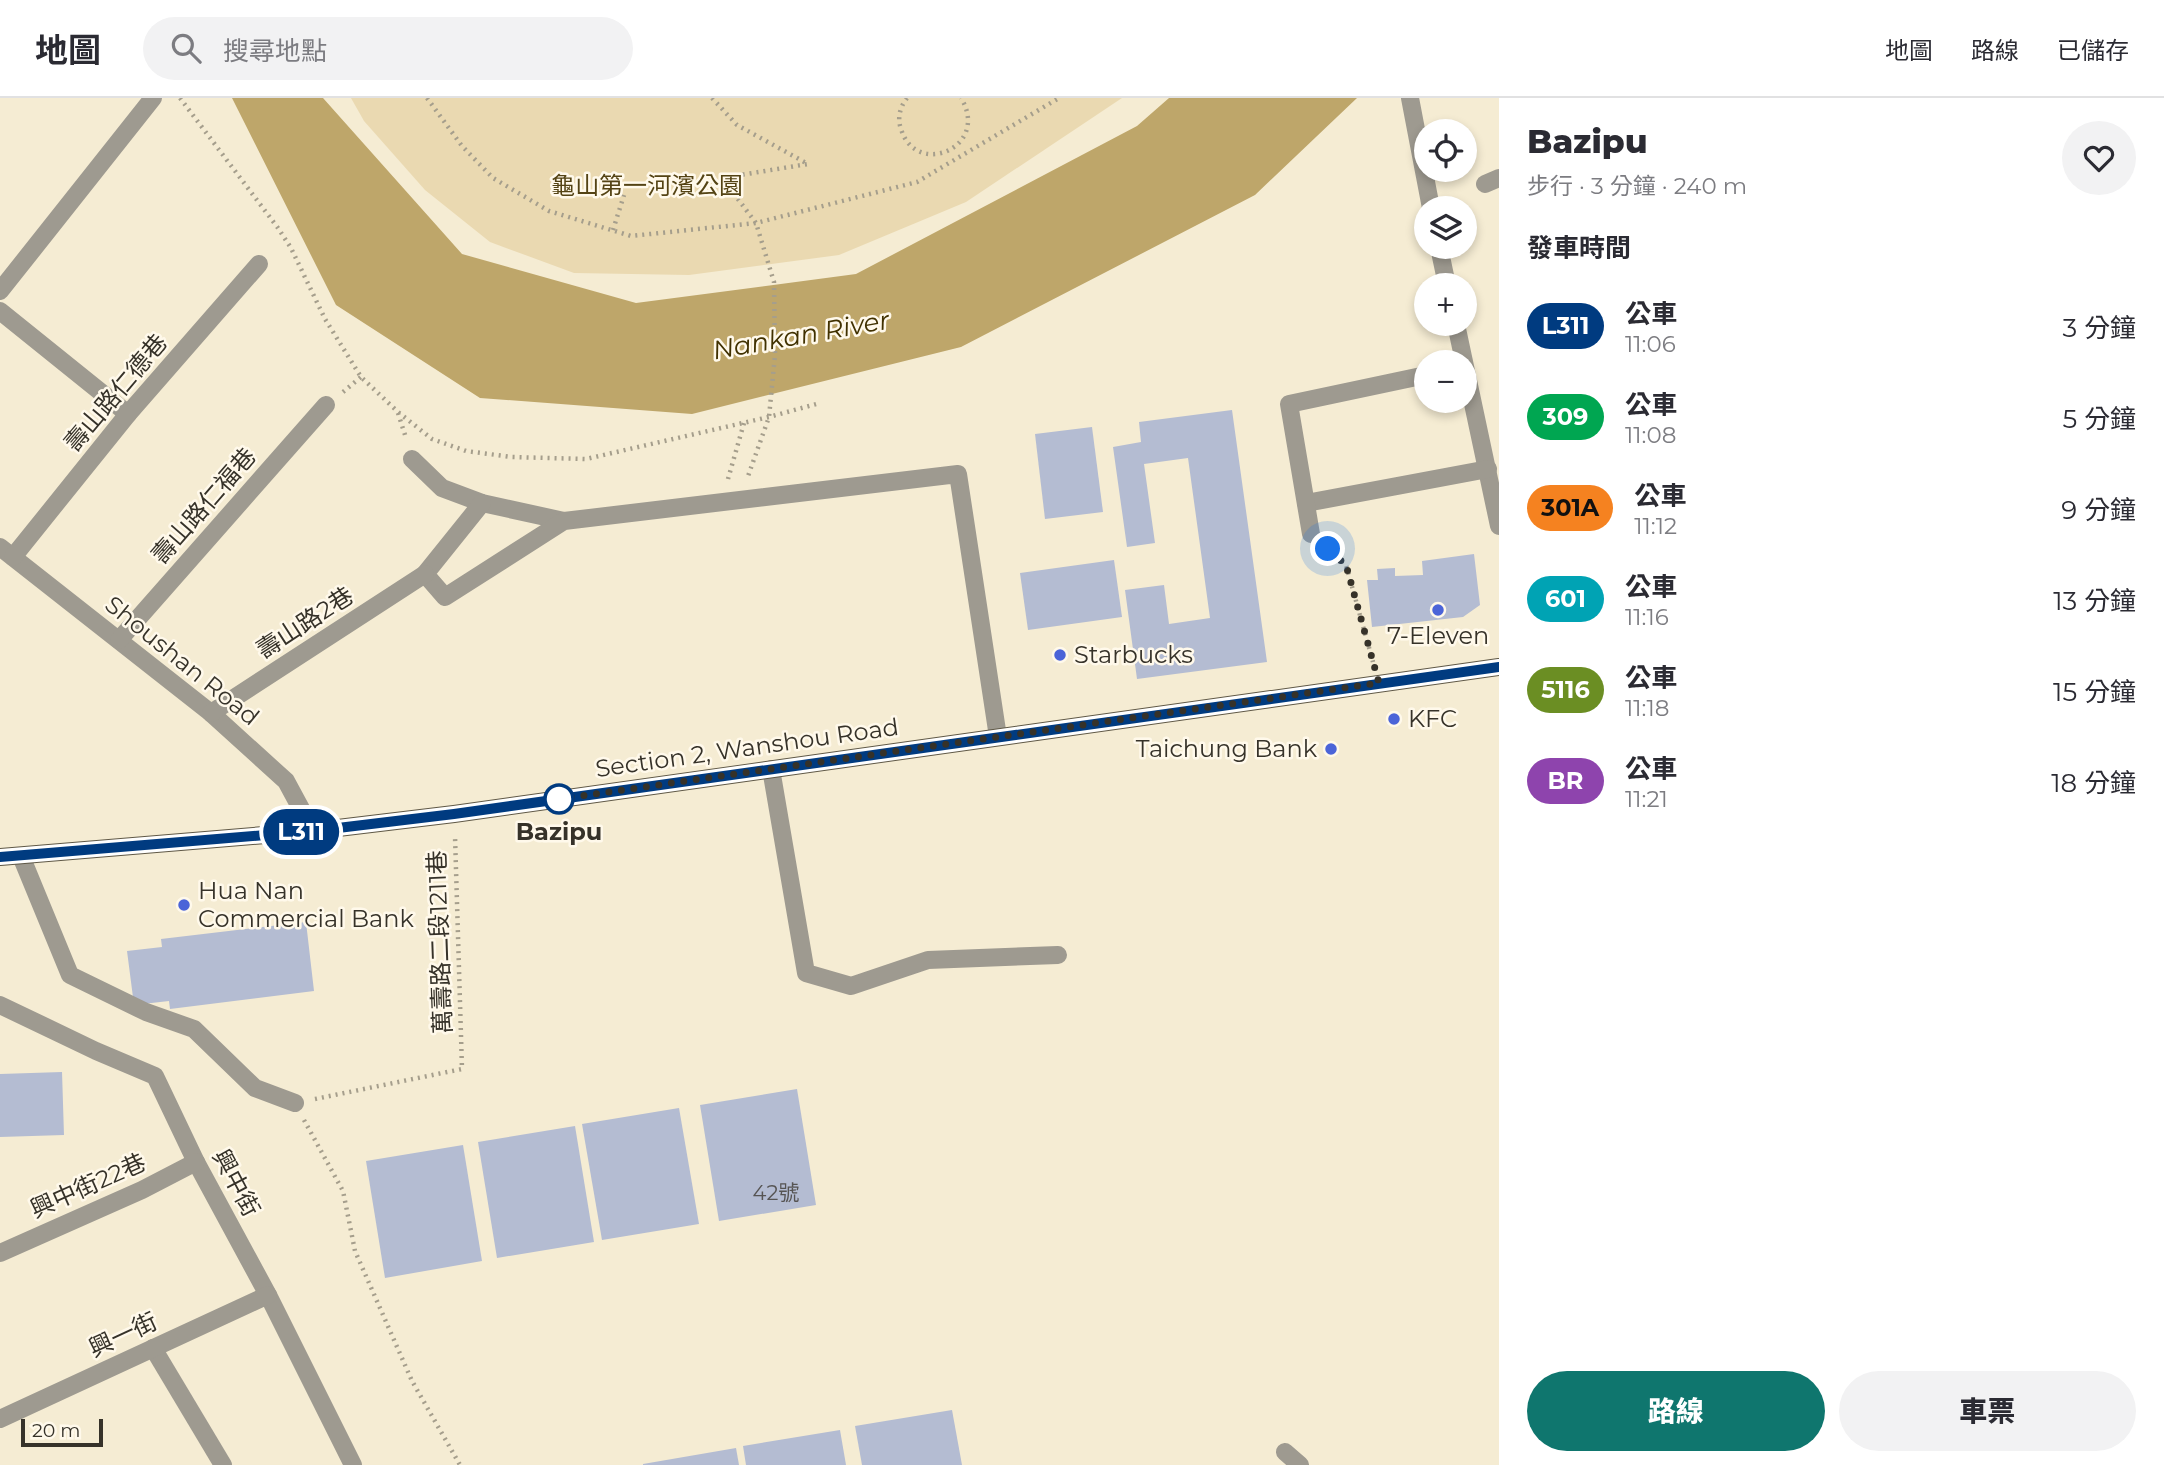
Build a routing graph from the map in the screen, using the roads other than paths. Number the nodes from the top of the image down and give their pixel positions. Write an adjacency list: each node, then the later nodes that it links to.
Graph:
1 (153, 98): 5 (street)
2 (1410, 98): 3 (street)
3 (1428, 196)
4 (259, 264): 10 (street, 壽山路仁德巷)
5 (0, 291)
6 (0, 311): 10 (street)
7 (1414, 378): 14 (street)
8 (326, 405): 20 (street, 壽山路仁福巷)
9 (1475, 413): 12 (street)
10 (128, 414): 18 (street, 壽山路仁德巷)
11 (412, 459): 13 (street)
12 (1488, 470): 14 (street); 16 (street)
13 (482, 503): 15 (street); 19 (street, 壽山路2巷)
14 (1306, 503): 17 (street)
15 (564, 521): 19 (street); 23 (street)
16 (1499, 526)
17 (1311, 534)
18 (6, 552): 20 (street, Shoushan Road)
19 (425, 574): 22 (street, 壽山路2巷)
20 (119, 640): 22 (street, Shoushan Road)
21 (1499, 667): 23 (main road, Section 2, Wanshou Road)
22 (211, 713): 25 (street, Shoushan Road)
23 (998, 737): 24 (main road, Section 2, Wanshou Road)
24 (771, 769): 25 (main road, Section 2, Wanshou Road); 28 (street)
25 (313, 831): 26 (main road, Section 2, Wanshou Road)
26 (21, 856): 27 (main road, Section 2, Wanshou Road); 30 (street)
27 (0, 857)
28 (1058, 955)
29 (0, 1004): 31 (street, 興中街)
30 (295, 1103)
31 (196, 1163): 32 (street, 興中街22巷); 33 (street, 興中街)
32 (0, 1253)
33 (268, 1294): 34 (street, 興一街); 38 (street, 興中街)
34 (153, 1348): 35 (street, 興一街); 37 (street)
35 (0, 1419)
36 (1284, 1452): 39 (street)
37 (223, 1465)
38 (353, 1465)
39 (1300, 1465)

